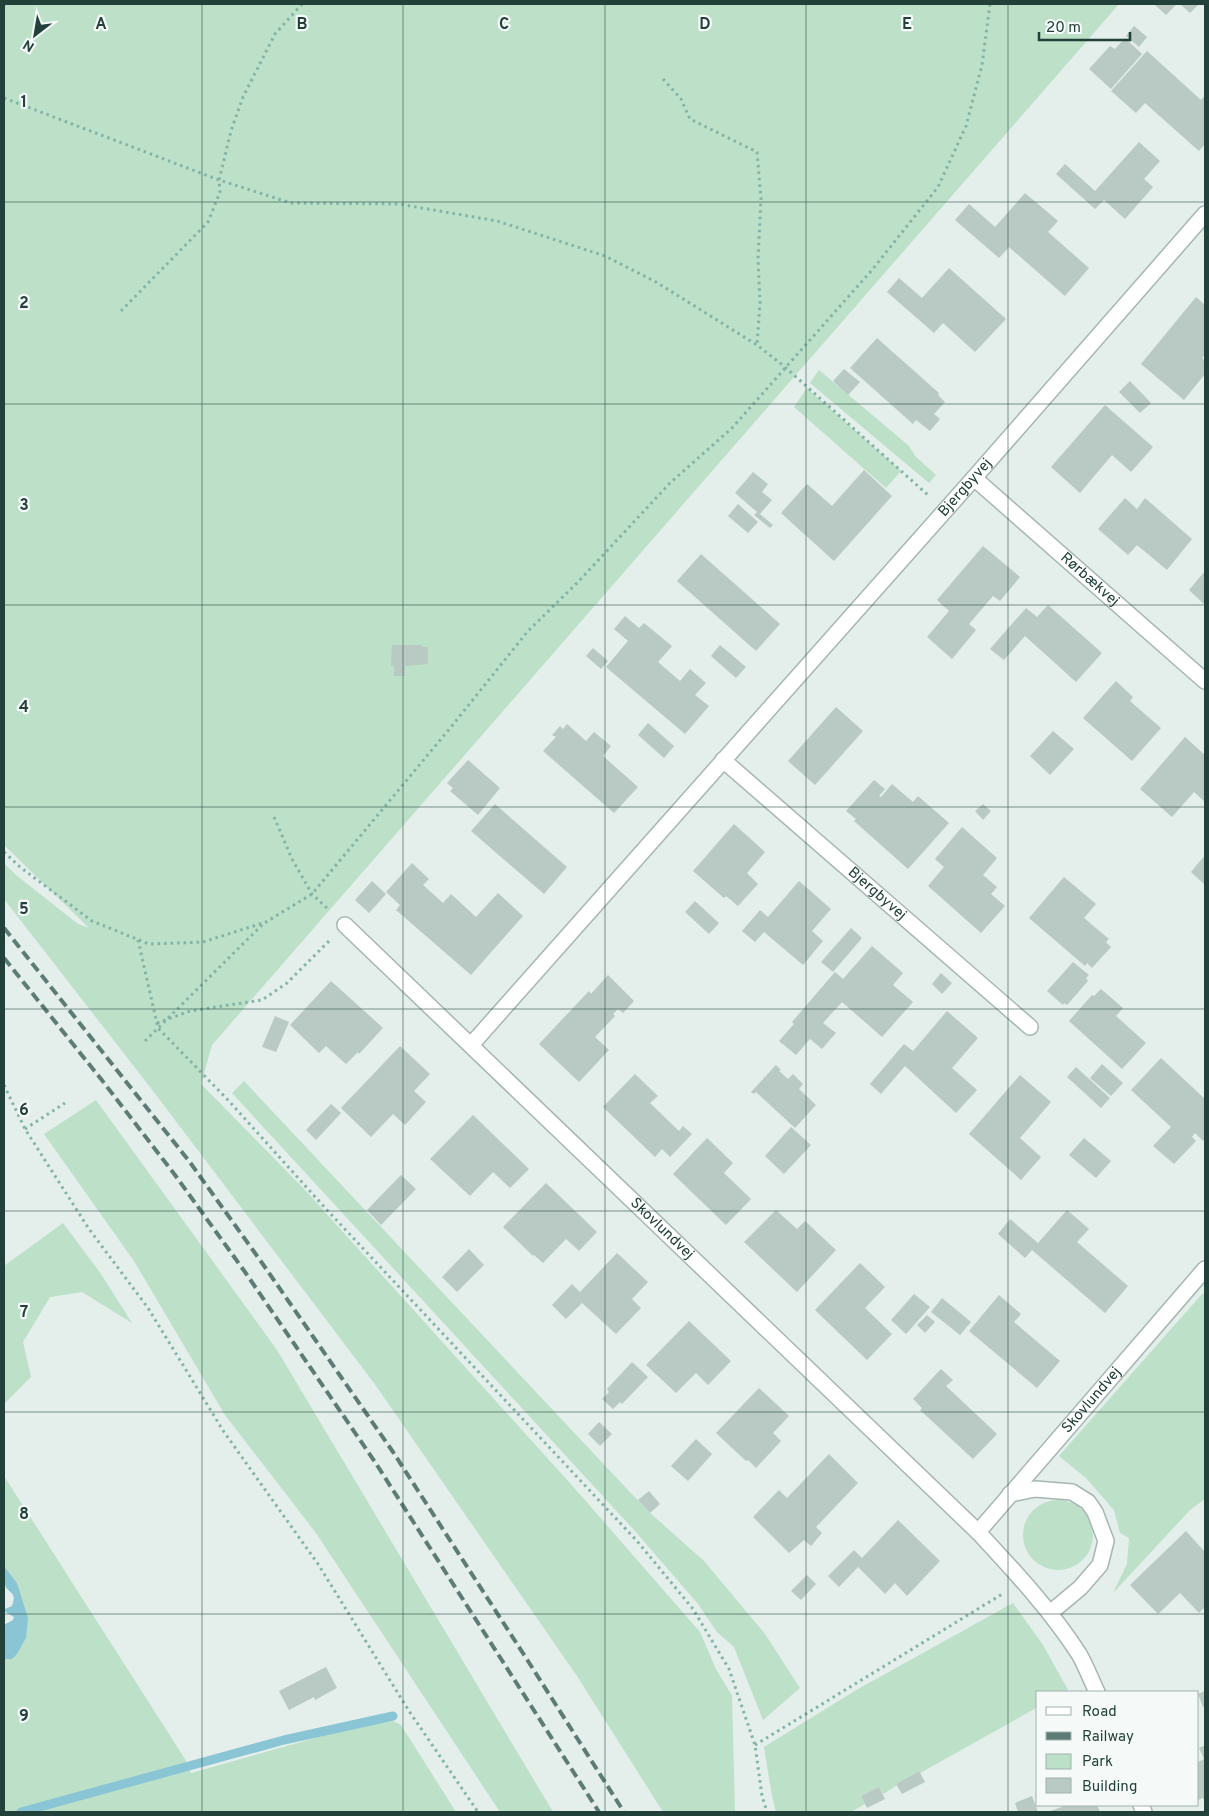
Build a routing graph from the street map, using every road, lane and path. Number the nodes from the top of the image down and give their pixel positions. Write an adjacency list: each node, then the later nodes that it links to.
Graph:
1 (302, 4): 5 (path)
2 (990, 4): 9 (path)
3 (664, 79): 8 (path)
4 (4, 98): 5 (path)
5 (219, 180): 7 (path); 8 (path)
6 (1205, 214): 10 (street, Bjergbyvej)
7 (121, 311)
8 (757, 345): 9 (path)
9 (785, 367): 11 (path); 16 (path)
10 (974, 478): 11 (street, Bjergbyvej); 12 (street, Rørbækvej)
11 (945, 510): 13 (street, Bjergbyvej)
12 (1205, 681)
13 (723, 760): 22 (street, Bjergbyvej); 25 (street, Bjergbyvej)
14 (274, 817): 16 (path)
15 (4, 852): 19 (path)
16 (312, 894): 17 (path)
17 (266, 922): 19 (path); 20 (path)
18 (345, 925): 20 (path); 25 (street, Skovlundvej)
19 (138, 940): 21 (path)
20 (168, 1019): 21 (path); 23 (path)
21 (157, 1023): 23 (path)
22 (1030, 1027)
23 (158, 1028): 24 (path); 35 (path)
24 (145, 1041)
25 (471, 1045): 31 (street, Skovlundvej)
26 (4, 1085): 28 (path)
27 (66, 1103): 28 (path)
28 (25, 1129): 36 (path)
29 (1205, 1268): 30 (street, Skovlundvej)
30 (1010, 1494): 31 (street, Skovlundvej); 33 (street)
31 (978, 1532): 32 (street, Skovlundvej)
32 (1024, 1581): 33 (street, Skovlundvej); 35 (path)
33 (1050, 1613): 34 (street, Skovlundvej)
34 (1097, 1691)
35 (755, 1745): 37 (path)
36 (478, 1812)
37 (766, 1812)

